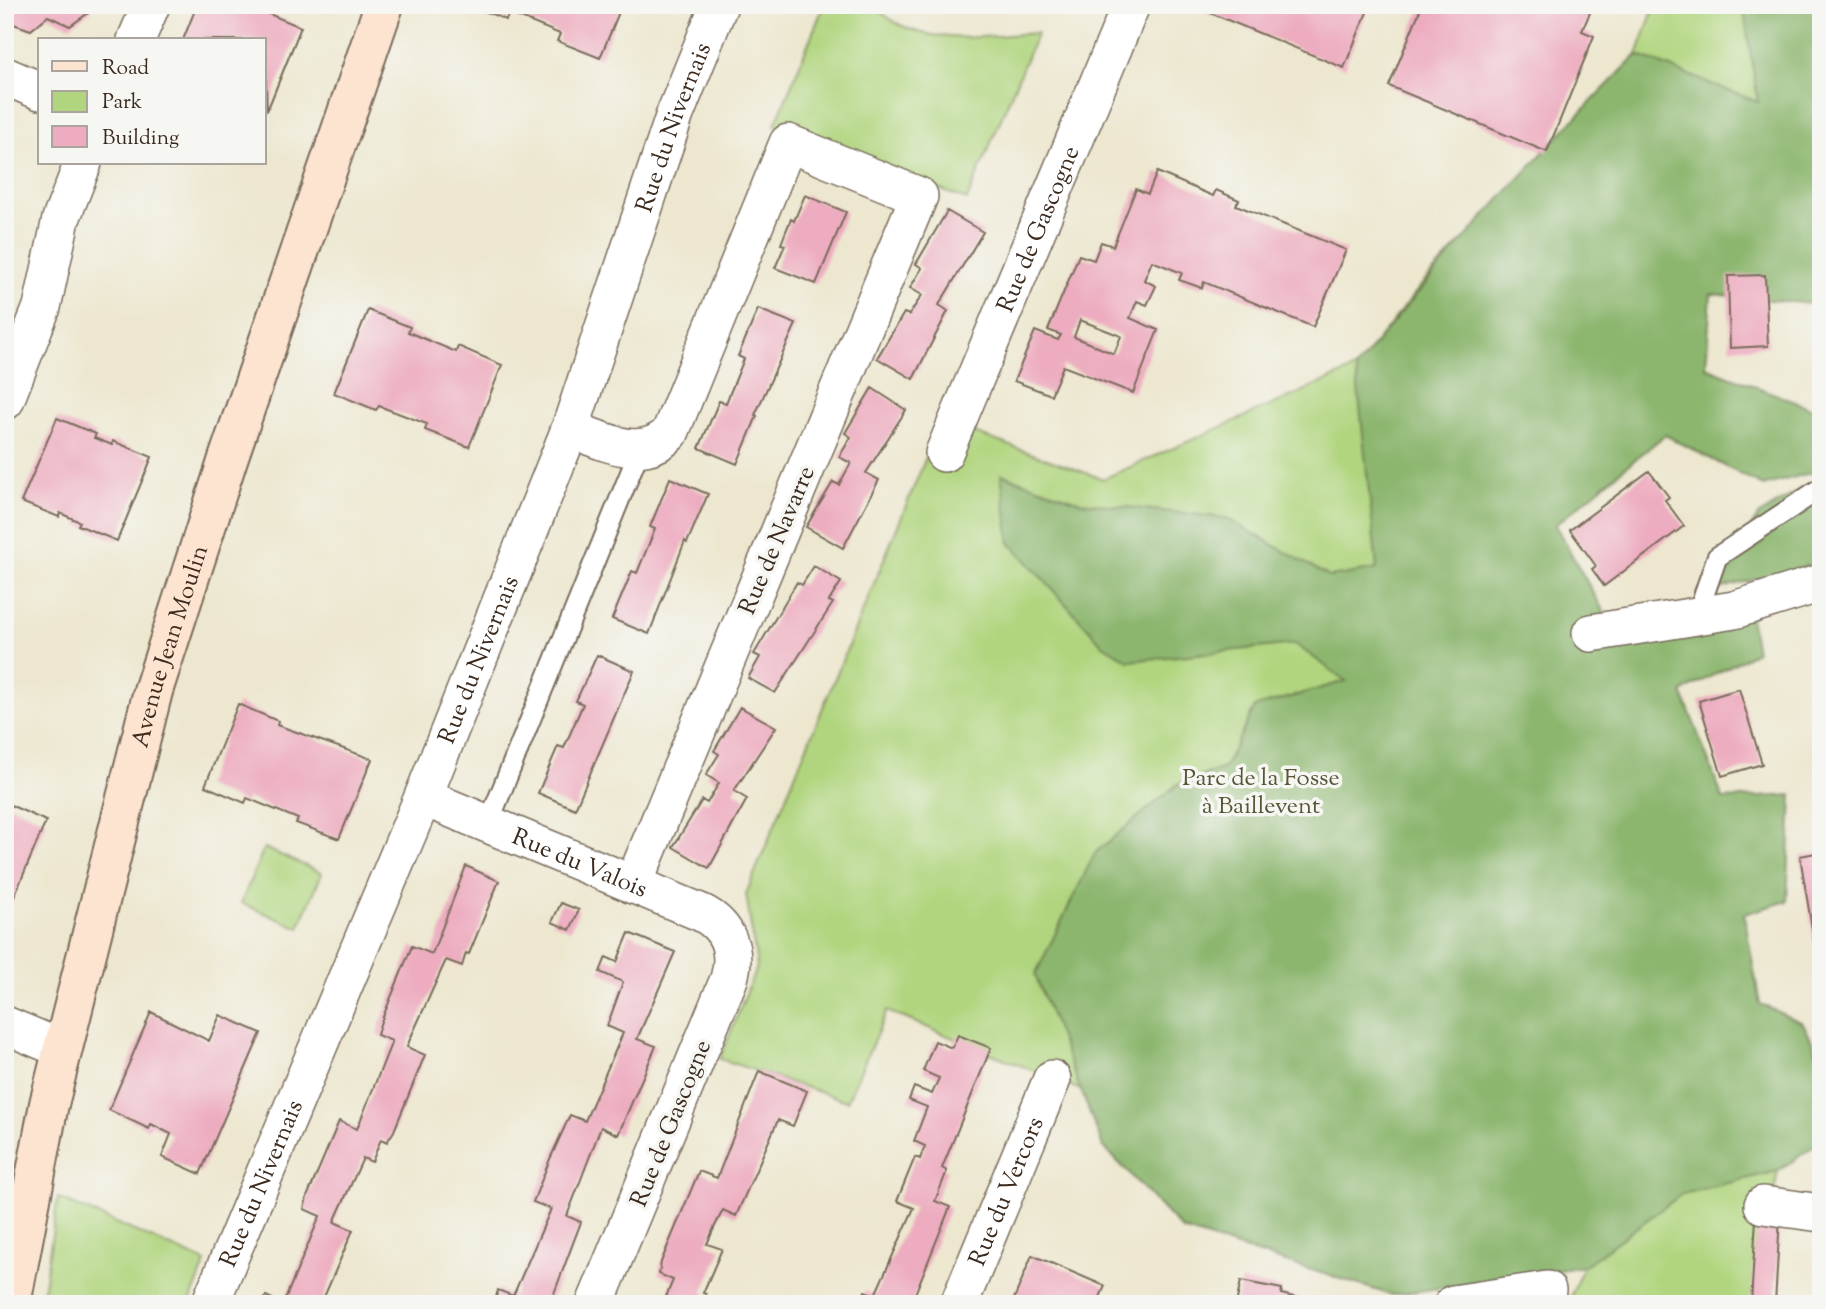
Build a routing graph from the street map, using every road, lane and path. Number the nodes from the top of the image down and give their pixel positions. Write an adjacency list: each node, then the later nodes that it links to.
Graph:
1 (151, 5): 5 (street)
2 (384, 5): 22 (street, Avenue Jean Moulin)
3 (719, 5): 10 (street, Rue du Nivernais)
4 (1132, 5): 12 (street, Rue de Gascogne)
5 (136, 38)
6 (5, 76): 7 (street)
7 (38, 90)
8 (83, 164): 9 (street)
9 (5, 401)
10 (570, 429): 11 (street); 17 (street, Rue du Nivernais)
11 (640, 449): 18 (lane); 19 (street, Rue de Navarre)
12 (944, 453)
13 (1821, 488): 15 (lane)
14 (1821, 583): 15 (street)
15 (1697, 615): 16 (street)
16 (1591, 633)
17 (423, 797): 18 (street, Rue du Valois); 28 (street, Rue du Nivernais)
18 (488, 824): 19 (street, Rue du Valois)
19 (633, 885): 20 (street, Rue du Valois)
20 (729, 939): 29 (street, Rue de Gascogne)
21 (5, 1025): 22 (street)
22 (62, 1049): 27 (street, Avenue Jean Moulin)
23 (1052, 1079): 30 (street, Rue du Vercors)
24 (1763, 1205): 25 (street)
25 (1821, 1213)
26 (1547, 1290): 31 (street)
27 (11, 1304)
28 (209, 1304)
29 (595, 1304)
30 (959, 1304)
31 (1453, 1304)

